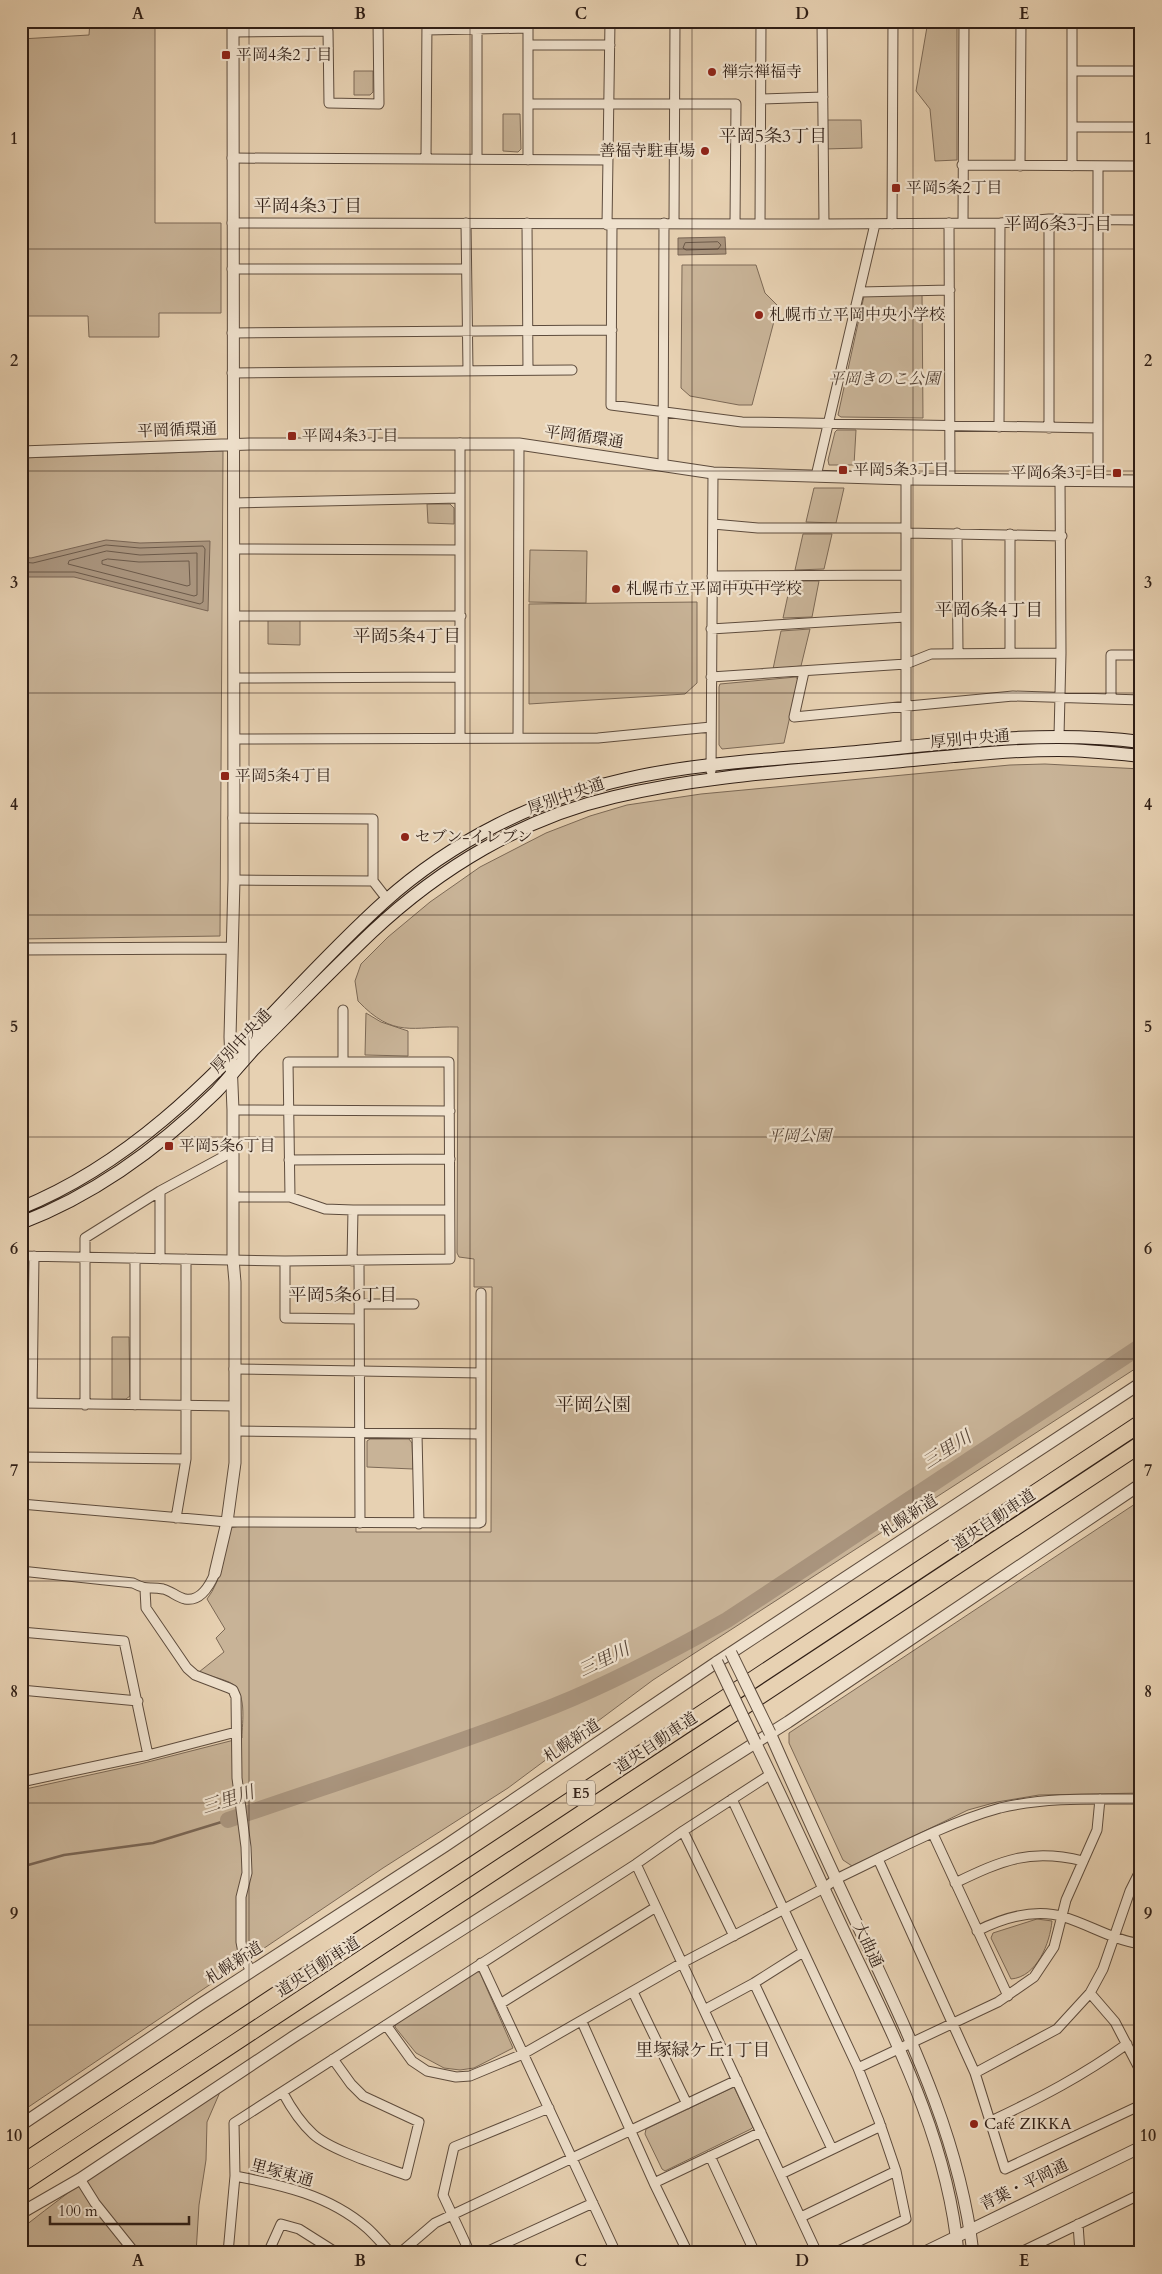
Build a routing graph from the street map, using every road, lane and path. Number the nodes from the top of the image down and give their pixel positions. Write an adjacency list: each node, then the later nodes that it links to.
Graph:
1 (378, 21): 11 (street)
2 (610, 21): 15 (street)
3 (675, 21): 21 (street)
4 (761, 21): 19 (street)
5 (822, 21): 18 (street)
6 (893, 21): 51 (street)
7 (964, 21): 30 (street)
8 (1021, 21): 31 (street)
9 (1072, 21): 16 (street)
10 (528, 25): 13 (street); 14 (street)
11 (233, 26): 25 (street)
12 (427, 26): 13 (street); 26 (street)
13 (477, 29): 27 (street)
14 (528, 45): 15 (street); 20 (street)
15 (610, 45): 22 (street)
16 (1072, 71): 17 (street); 23 (street)
17 (1141, 71)
18 (823, 97): 19 (street); 49 (street)
19 (762, 99): 48 (street)
20 (528, 104): 22 (street); 28 (street)
21 (675, 104): 22 (street); 46 (street); 47 (street)
22 (609, 106): 29 (street)
23 (1072, 127): 24 (street); 32 (street)
24 (1141, 127)
25 (232, 158): 26 (street); 38 (street)
26 (426, 158): 27 (street)
27 (477, 158): 28 (street)
28 (528, 160): 29 (street)
29 (608, 160): 45 (street)
30 (962, 164): 31 (street); 41 (street)
31 (1020, 166): 32 (street)
32 (1072, 166): 33 (street)
33 (1098, 166): 34 (street); 36 (street)
34 (1141, 166)
35 (1049, 219): 36 (street); 42 (street); 68 (street)
36 (1099, 219): 37 (street); 69 (street)
37 (1141, 220)
38 (232, 223): 43 (street); 52 (street)
39 (664, 223): 45 (street); 46 (street); 64 (street)
40 (950, 223): 41 (street); 51 (street); 54 (street)
41 (963, 223): 42 (street)
42 (1000, 223): 67 (street)
43 (466, 224): 44 (street); 53 (street)
44 (527, 224): 45 (street); 57 (street)
45 (610, 224): 58 (street)
46 (674, 224): 47 (street)
47 (736, 224): 48 (street)
48 (760, 224): 49 (street)
49 (824, 224): 50 (street)
50 (875, 224): 51 (street); 55 (street)
51 (892, 224)
52 (232, 269): 53 (street); 59 (street)
53 (466, 269): 56 (street)
54 (950, 290): 55 (street); 66 (street)
55 (860, 292): 65 (street)
56 (467, 330): 57 (street); 59 (street); 60 (street)
57 (527, 330): 58 (street); 61 (street)
58 (612, 330): 64 (street)
59 (232, 333): 63 (street)
60 (468, 370): 61 (street); 63 (street)
61 (528, 370): 62 (street)
62 (572, 370)
63 (232, 373): 71 (street)
64 (663, 412): 65 (street); 74 (street)
65 (828, 423): 66 (street); 76 (street)
66 (950, 426): 67 (street); 78 (street)
67 (999, 427): 68 (street)
68 (1049, 428): 69 (street)
69 (1098, 428): 80 (street)
70 (460, 443): 71 (street, 平岡循環通); 72 (street, 平岡循環通); 82 (street)
71 (233, 444): 73 (street, 平岡循環通); 83 (street)
72 (519, 444): 74 (street, 平岡循環通); 113 (street)
73 (21, 452)
74 (663, 465): 75 (street, 平岡循環通)
75 (713, 473): 76 (street, 平岡循環通); 84 (street)
76 (816, 476): 77 (street, 平岡循環通)
77 (906, 479): 78 (street, 平岡循環通); 85 (street)
78 (950, 479): 79 (street, 平岡循環通)
79 (1060, 480): 80 (street, 平岡循環通); 88 (street)
80 (1098, 480): 81 (street, 平岡循環通)
81 (1141, 481)
82 (460, 498): 83 (street); 90 (street)
83 (234, 503): 89 (street)
84 (713, 524): 85 (street); 92 (street)
85 (906, 531): 86 (street); 91 (street)
86 (957, 533): 87 (street); 99 (street)
87 (1010, 534): 88 (street); 97 (street)
88 (1062, 536): 98 (street)
89 (234, 549): 90 (street); 93 (street)
90 (460, 550): 94 (street)
91 (905, 575): 92 (street); 95 (street)
92 (712, 576): 96 (street)
93 (234, 616): 94 (street); 105 (street)
94 (460, 616): 103 (street)
95 (905, 617): 96 (street); 101 (street)
96 (712, 629): 104 (street)
97 (1010, 652): 98 (street); 99 (street)
98 (1061, 653): 106 (street)
99 (958, 654): 101 (street)
100 (1141, 655): 107 (street)
101 (906, 664): 102 (street); 109 (street)
102 (804, 672): 104 (street); 109 (street)
103 (460, 677): 105 (street); 112 (street)
104 (711, 677): 110 (street)
105 (234, 678): 114 (street)
106 (1061, 697): 107 (street); 109 (street); 111 (street)
107 (1111, 698): 108 (street)
108 (1141, 700)
109 (907, 707): 116 (street)
110 (711, 727): 113 (street); 118 (street)
111 (1059, 736): 115 (main road, 厚別中央通); 116 (main road, 厚別中央通)
112 (460, 737): 113 (street); 114 (street)
113 (518, 738)
114 (234, 739): 120 (street)
115 (1141, 742)
116 (906, 746): 118 (main road, 厚別中央通)
117 (1141, 756): 119 (main road, 厚別中央通)
118 (712, 766): 119 (street); 123 (main road, 厚別中央通)
119 (711, 780): 129 (main road, 厚別中央通)
120 (233, 818): 121 (street); 122 (street)
121 (234, 880): 122 (street); 124 (street)
122 (374, 881): 123 (street)
123 (387, 899): 127 (main road, 厚別中央通)
124 (232, 948): 125 (street); 127 (street)
125 (21, 949)
126 (343, 1010): 128 (street)
127 (231, 1058): 129 (street); 139 (main road, 厚別中央通)
128 (342, 1061): 131 (street); 132 (street)
129 (232, 1074): 130 (street); 142 (main road, 厚別中央通)
130 (233, 1110): 131 (street); 133 (street)
131 (288, 1111): 132 (street); 135 (street)
132 (450, 1111): 134 (street)
133 (232, 1152): 136 (street); 137 (street)
134 (450, 1159): 135 (street); 141 (street)
135 (289, 1160): 138 (street)
136 (160, 1191): 145 (street); 147 (street)
137 (232, 1197): 138 (street); 149 (street)
138 (290, 1197): 140 (street)
139 (21, 1208)
140 (353, 1210): 141 (street); 151 (street)
141 (449, 1210): 151 (street)
142 (21, 1223)
143 (21, 1256): 144 (street)
144 (34, 1256): 145 (street); 161 (street)
145 (85, 1258): 146 (street); 162 (street)
146 (135, 1258): 147 (street); 163 (street)
147 (160, 1259): 148 (street)
148 (186, 1259): 149 (street); 164 (street)
149 (233, 1259): 150 (street); 156 (street)
150 (285, 1261): 151 (street); 155 (street)
151 (356, 1261): 153 (street)
152 (481, 1293): 158 (street)
153 (359, 1304): 154 (street); 155 (street)
154 (414, 1304)
155 (358, 1318): 157 (street)
156 (234, 1369): 157 (street); 165 (street)
157 (359, 1372): 158 (street); 168 (street)
158 (480, 1373): 170 (street)
159 (1141, 1382): 184 (street, 札幌新道)
160 (21, 1403): 161 (street)
161 (32, 1403): 162 (street)
162 (85, 1405): 163 (street)
163 (135, 1405): 164 (street)
164 (186, 1405): 165 (street); 173 (street)
165 (235, 1406): 167 (street)
166 (1141, 1423): 248 (highway, 道央自動車道 / E5)
167 (235, 1431): 168 (street); 177 (street)
168 (359, 1434): 169 (street); 178 (street)
169 (417, 1434): 170 (street); 179 (street)
170 (481, 1434): 179 (street)
171 (1141, 1444): 254 (highway, 道央自動車道 / E5)
172 (21, 1457): 173 (street)
173 (186, 1459): 176 (street)
174 (1141, 1484): 189 (street)
175 (21, 1504): 176 (street)
176 (176, 1518): 177 (street)
177 (227, 1522): 178 (street); 181 (street)
178 (360, 1523): 179 (street)
179 (419, 1524)
180 (21, 1571): 182 (street)
181 (215, 1573): 182 (street)
182 (145, 1589): 188 (street)
183 (21, 1632): 187 (street)
184 (731, 1653): 185 (street, 札幌新道); 189 (street, 大曲通, bridge)
185 (717, 1662): 190 (street, 大曲通, bridge); 216 (street, 札幌新道)
186 (21, 1690): 187 (street)
187 (138, 1701): 191 (street)
188 (236, 1732): 191 (street); 216 (street)
189 (770, 1733): 190 (street); 203 (street, 大曲通)
190 (755, 1742): 192 (street, 大曲通); 252 (street)
191 (148, 1755): 193 (street)
192 (771, 1774): 194 (street); 205 (street, 大曲通)
193 (21, 1782)
194 (732, 1799): 197 (street); 207 (street)
195 (1100, 1799): 196 (street); 198 (street); 200 (street)
196 (1141, 1799)
197 (683, 1831): 201 (street); 210 (street)
198 (932, 1834): 199 (street); 204 (street)
199 (878, 1859): 203 (street); 224 (street)
200 (1083, 1861): 204 (street); 208 (street)
201 (636, 1864): 206 (street); 214 (street)
202 (1141, 1869): 211 (street)
203 (836, 1879): 205 (street); 226 (street, 大曲通)
204 (955, 1883): 209 (street)
205 (824, 1888): 207 (street); 228 (street, 大曲通)
206 (656, 1907): 215 (street); 221 (street)
207 (783, 1910): 210 (street); 213 (street)
208 (1063, 1916): 209 (street); 211 (street); 220 (street)
209 (977, 1931): 220 (street)
210 (734, 1936): 215 (street)
211 (1114, 1938): 212 (street); 219 (street)
212 (1141, 1944)
213 (803, 1952): 217 (street); 231 (street)
214 (481, 1963): 221 (street); 225 (street)
215 (682, 1963): 218 (street); 222 (street)
216 (251, 1971): 240 (street, 札幌新道)
217 (754, 1982): 222 (street); 245 (street)
218 (633, 1992): 223 (street); 236 (street)
219 (1090, 1993): 227 (street); 233 (street)
220 (1008, 1996): 224 (street)
221 (500, 2004): 229 (street)
222 (704, 2010): 234 (street)
223 (582, 2022): 229 (street); 242 (street)
224 (954, 2024): 226 (street); 233 (street)
225 (386, 2025): 229 (street); 230 (street)
226 (912, 2042): 228 (street); 261 (street, 大曲通)
227 (1127, 2044): 232 (street); 239 (street)
228 (899, 2048): 231 (street); 262 (street, 大曲通)
229 (523, 2054): 238 (street)
230 (333, 2059): 235 (street); 235 (street)
231 (858, 2068): 241 (street)
232 (1141, 2072)
233 (976, 2073): 239 (street)
234 (737, 2080): 236 (street); 243 (street)
235 (282, 2093): 251 (street)
236 (687, 2104): 242 (street)
237 (1141, 2105): 239 (street)
238 (549, 2108): 247 (street); 258 (street)
239 (991, 2121)
240 (21, 2125)
241 (881, 2126): 245 (street); 249 (street)
242 (631, 2131): 247 (street); 253 (street)
243 (761, 2132): 246 (street); 250 (street)
244 (1141, 2147): 261 (street, 青葉・平岡通)
245 (832, 2149): 250 (street)
246 (710, 2156): 253 (street); 275 (street)
247 (572, 2159): 256 (street); 258 (street)
248 (21, 2164)
249 (896, 2171): 259 (street); 277 (street)
250 (781, 2174): 259 (street)
251 (235, 2176): 266 (street); 269 (street, 里塚東通)
252 (80, 2179): 257 (street); 265 (street)
253 (654, 2183): 274 (street)
254 (21, 2184)
255 (1141, 2194): 260 (street)
256 (593, 2203): 264 (street); 272 (street)
257 (22, 2212)
258 (451, 2215): 270 (street); 271 (street)
259 (800, 2217): 276 (street)
260 (1078, 2224): 281 (street); 282 (street)
261 (970, 2229): 262 (street, 青葉・平岡通); 280 (street, 大曲通)
262 (957, 2236): 278 (street, 青葉・平岡通); 279 (street, 大曲通)
263 (1141, 2249): 283 (street)
264 (615, 2250): 273 (street)
265 (135, 2253)
266 (228, 2253)
267 (268, 2253): 268 (street)
268 (337, 2253)
269 (391, 2253)
270 (400, 2253)
271 (470, 2253)
272 (484, 2253)
273 (602, 2253)
274 (688, 2253)
275 (755, 2253)
276 (817, 2253)
277 (834, 2253)
278 (923, 2253)
279 (958, 2253)
280 (973, 2253)
281 (1019, 2253)
282 (1080, 2253)
283 (1133, 2253)

